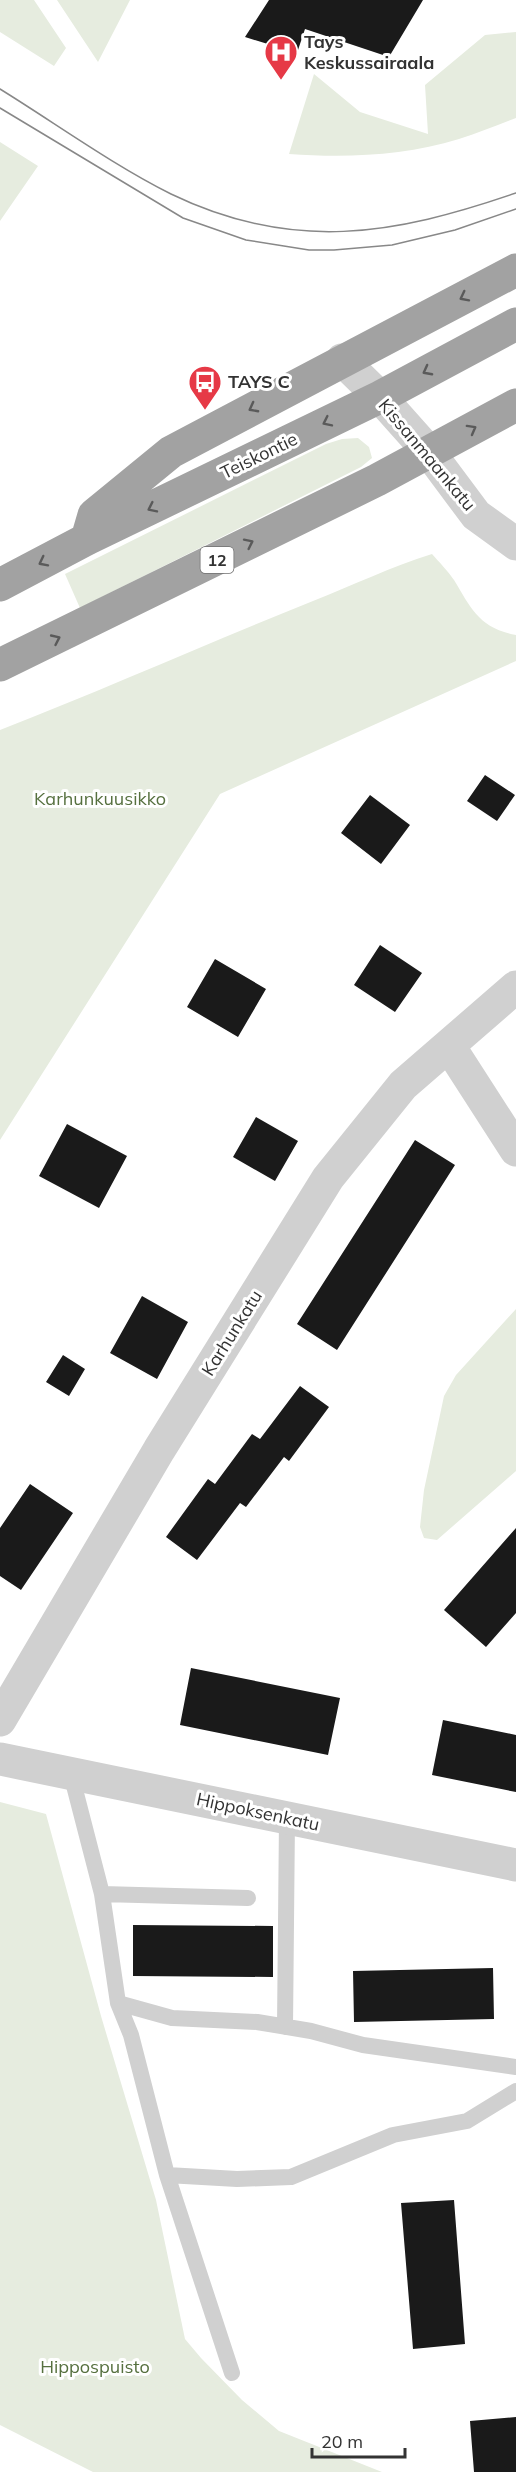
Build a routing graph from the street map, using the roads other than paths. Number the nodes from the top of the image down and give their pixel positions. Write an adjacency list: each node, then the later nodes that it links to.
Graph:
1 (516, 270): 3 (highway, one-way to 3)
2 (516, 324): 4 (highway, Teiskontie, one-way to 4)
3 (342, 360): 4 (street, Kissanmaankatu); 7 (highway, one-way to 7)
4 (380, 397): 6 (street, Kissanmaankatu); 7 (highway, Teiskontie, one-way to 7)
5 (516, 405): 6 (highway, 12, one-way to 5)
6 (429, 452): 8 (street, Kissanmaankatu); 10 (highway, 12, one-way to 6)
7 (87, 539): 9 (highway, Teiskontie, one-way to 9)
8 (516, 544)
9 (0, 585)
10 (1, 660)
11 (516, 987): 12 (street, Karhunkatu)
12 (449, 1046): 13 (street); 14 (street, Karhunkatu)
13 (516, 1150)
14 (0, 1720)
15 (0, 1759): 16 (street, Hippoksenkatu)
16 (71, 1774): 17 (street, Hippoksenkatu); 19 (lane)
17 (287, 1818): 18 (street, Hippoksenkatu); 22 (lane)
18 (516, 1865)
19 (102, 1894): 20 (lane); 21 (lane)
20 (248, 1898)
21 (118, 2003): 22 (lane); 25 (lane)
22 (285, 2026): 23 (lane)
23 (516, 2067)
24 (516, 2091): 25 (lane)
25 (167, 2175): 26 (lane)
26 (232, 2373)

